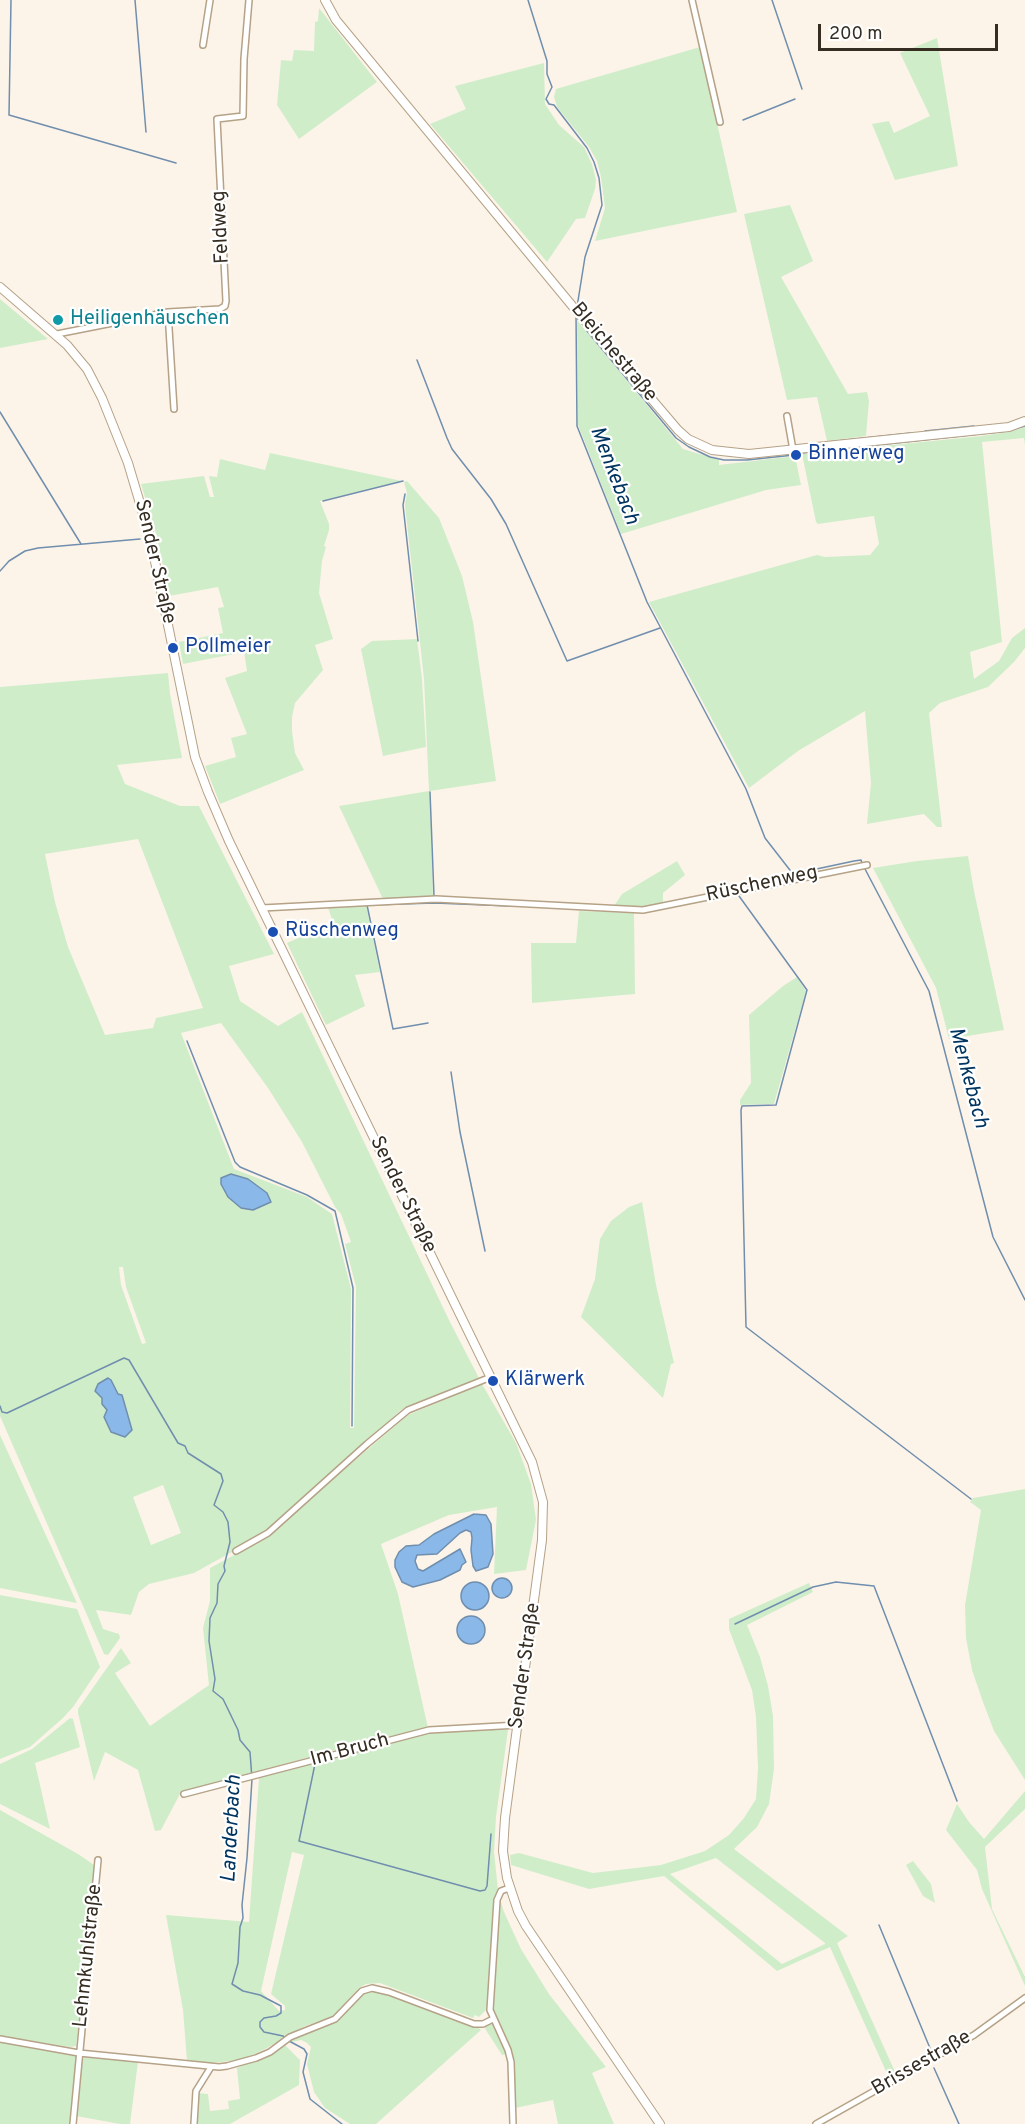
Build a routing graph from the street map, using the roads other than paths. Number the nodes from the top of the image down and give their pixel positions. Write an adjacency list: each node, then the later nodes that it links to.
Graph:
1 (210, 0): 5 (street)
2 (249, 0): 8 (street, Feldweg)
3 (325, 0): 13 (main road, Bleichestraße)
4 (692, 0): 6 (street)
5 (203, 45)
6 (720, 122)
7 (0, 287): 9 (main road, Sender Straße)
8 (168, 312): 9 (street, Feldweg); 10 (street)
9 (57, 334): 15 (main road, Sender Straße)
10 (174, 409)
11 (787, 416): 13 (street)
12 (1025, 421): 13 (main road, Bleichestraße)
13 (794, 450)
14 (867, 865): 15 (street, Rüschenweg)
15 (262, 908): 16 (main road, Sender Straße)
16 (491, 1377): 17 (street); 18 (main road, Sender Straße)
17 (236, 1551)
18 (518, 1725): 19 (street, Im Bruch); 21 (main road, Sender Straße)
19 (184, 1794)
20 (98, 1860): 25 (street, Lehmkuhlstraße)
21 (509, 1888): 23 (street); 30 (main road, Sender Straße)
22 (1025, 1998): 31 (street, Brissestraße)
23 (493, 2019): 26 (street, Lehmkuhlstraße); 29 (street)
24 (0, 2039): 25 (street, Lehmkuhlstraße)
25 (79, 2053): 26 (street, Lehmkuhlstraße); 27 (street, Lehmkuhlstraße)
26 (211, 2067): 28 (street)
27 (73, 2124)
28 (194, 2124)
29 (513, 2124)
30 (660, 2124)
31 (816, 2124)

